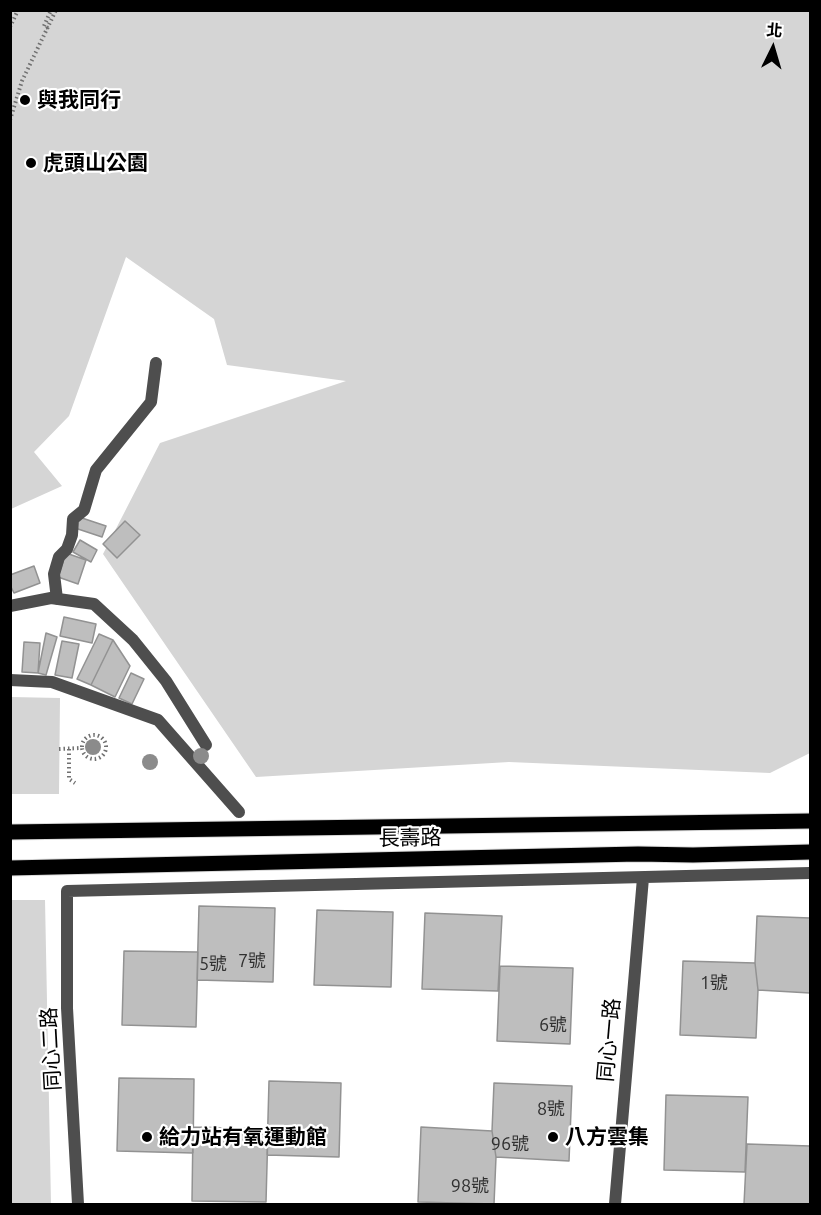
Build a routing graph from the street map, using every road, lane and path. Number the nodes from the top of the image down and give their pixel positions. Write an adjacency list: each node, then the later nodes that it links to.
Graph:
1 (18, 10): 4 (path)
2 (51, 10): 5 (path)
3 (56, 10): 5 (path)
4 (10, 27)
5 (48, 28): 6 (path)
6 (13, 104): 7 (path)
7 (10, 120)
8 (156, 363): 9 (street)
9 (57, 599): 10 (street); 12 (street)
10 (10, 606)
11 (10, 680): 17 (street)
12 (206, 745)
13 (59, 748): 15 (path)
14 (81, 748): 14 (path); 15 (path)
15 (69, 749): 16 (path)
16 (75, 783)
17 (239, 812)
18 (810, 821): 19 (main road, 長壽路)
19 (10, 832)
20 (810, 852): 21 (main road, 長壽路)
21 (10, 868)
22 (810, 873): 23 (street)
23 (643, 878): 24 (street, 同心二路); 25 (street, 同心一路)
24 (78, 1204)
25 (615, 1204)

